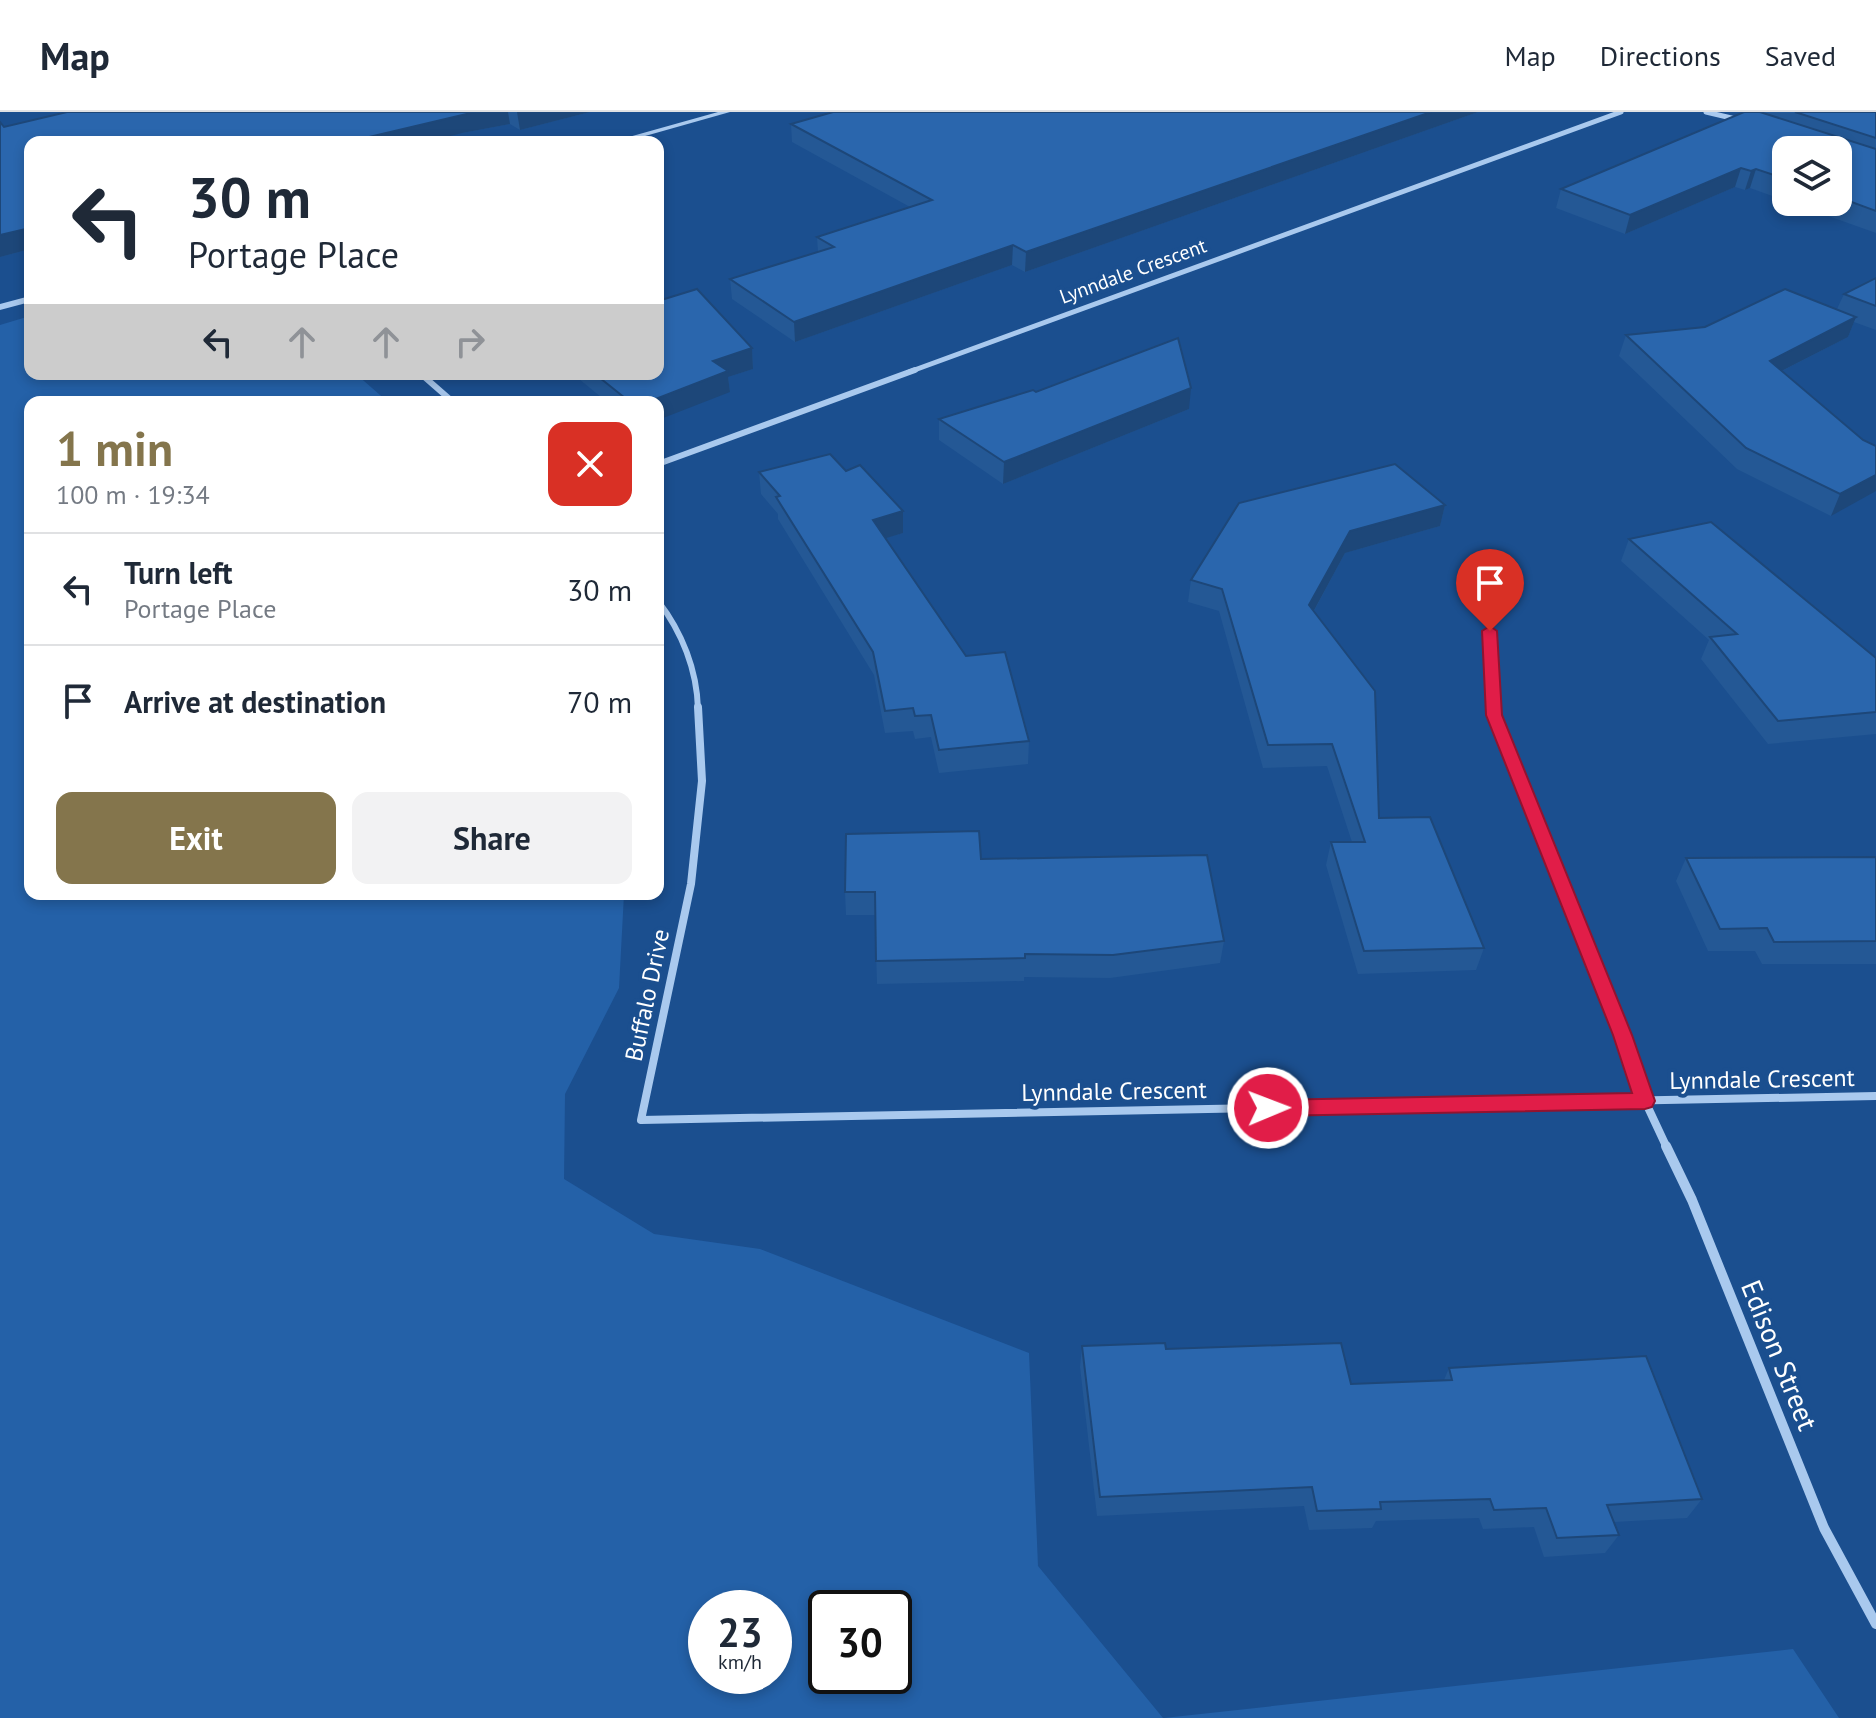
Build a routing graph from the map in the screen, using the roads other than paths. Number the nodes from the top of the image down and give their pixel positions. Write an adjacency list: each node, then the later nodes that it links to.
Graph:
1 (726, 112): 5 (street)
2 (1621, 112): 10 (street, Lynndale Crescent)
3 (1706, 112): 4 (street)
4 (1752, 124)
5 (637, 136)
6 (24, 301): 7 (street)
7 (0, 307)
8 (428, 380): 9 (street)
9 (446, 396)
10 (664, 462)
11 (664, 609): 15 (street, Buffalo Drive)
12 (1490, 631): 14 (street, Edison Street)
13 (1876, 1096): 14 (street, Lynndale Crescent)
14 (1645, 1101): 15 (street, Lynndale Crescent); 16 (street, Edison Street)
15 (641, 1120)
16 (1876, 1624)

